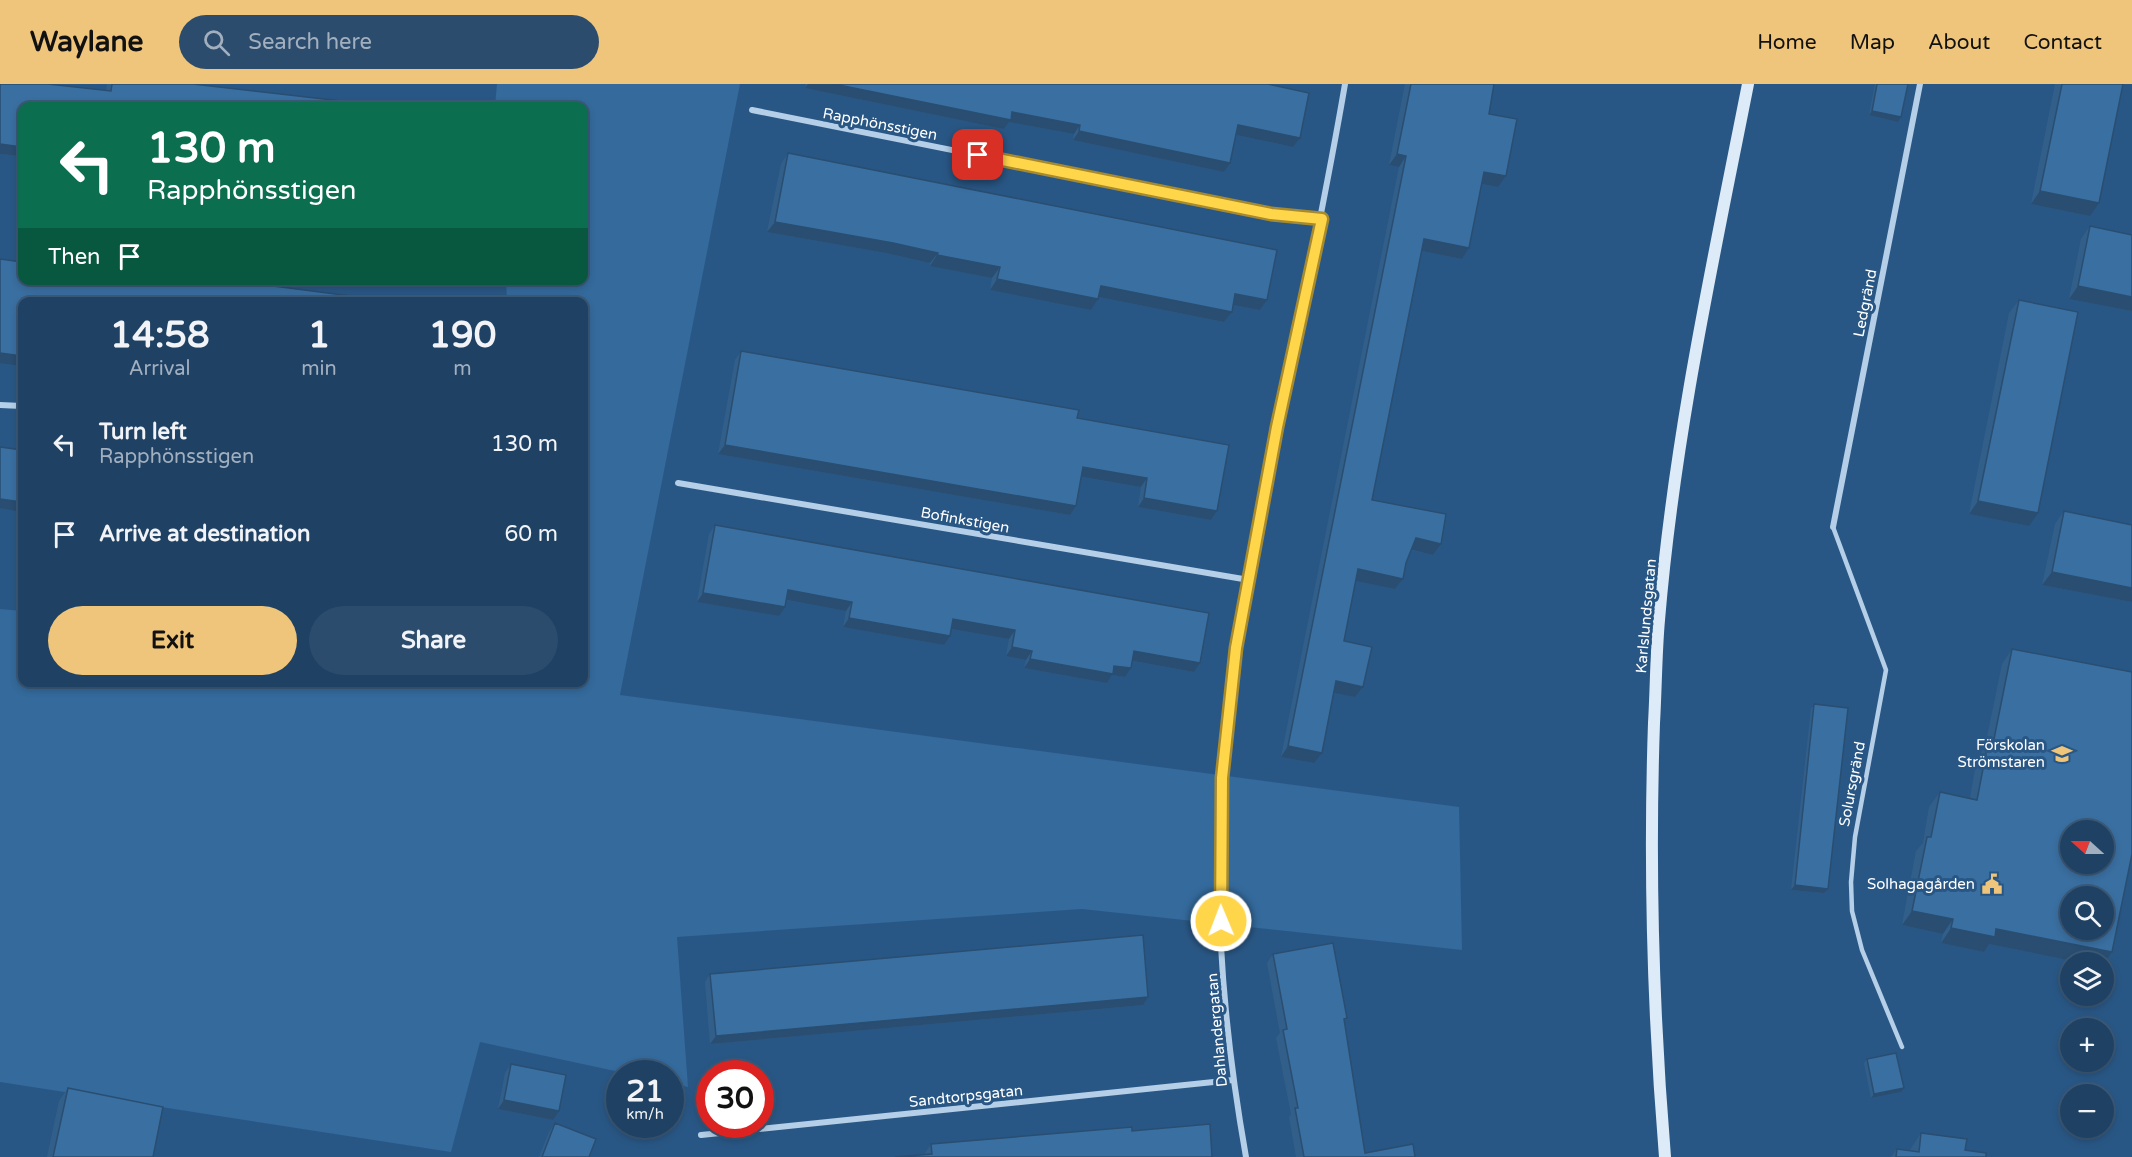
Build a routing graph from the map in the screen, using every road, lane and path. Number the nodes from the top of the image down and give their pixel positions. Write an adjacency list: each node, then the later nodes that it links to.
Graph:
1 (1345, 84): 5 (street, Dahlandergatan)
2 (1748, 84): 15 (main road, Karlslundsgatan)
3 (1920, 84): 9 (street, Ledgränd)
4 (752, 110): 5 (street, Rapphönsstigen)
5 (1322, 219): 10 (street, Dahlandergatan)
6 (0, 405): 7 (street)
7 (18, 406)
8 (678, 483): 10 (street, Bofinkstigen)
9 (1833, 527): 11 (lane, Solursgränd)
10 (1249, 580): 12 (street, Dahlandergatan)
11 (1902, 1047)
12 (1233, 1080): 13 (street, Sandtorpsgatan); 14 (street, Dahlandergatan)
13 (774, 1127)
14 (1246, 1157)
15 (1665, 1157)

